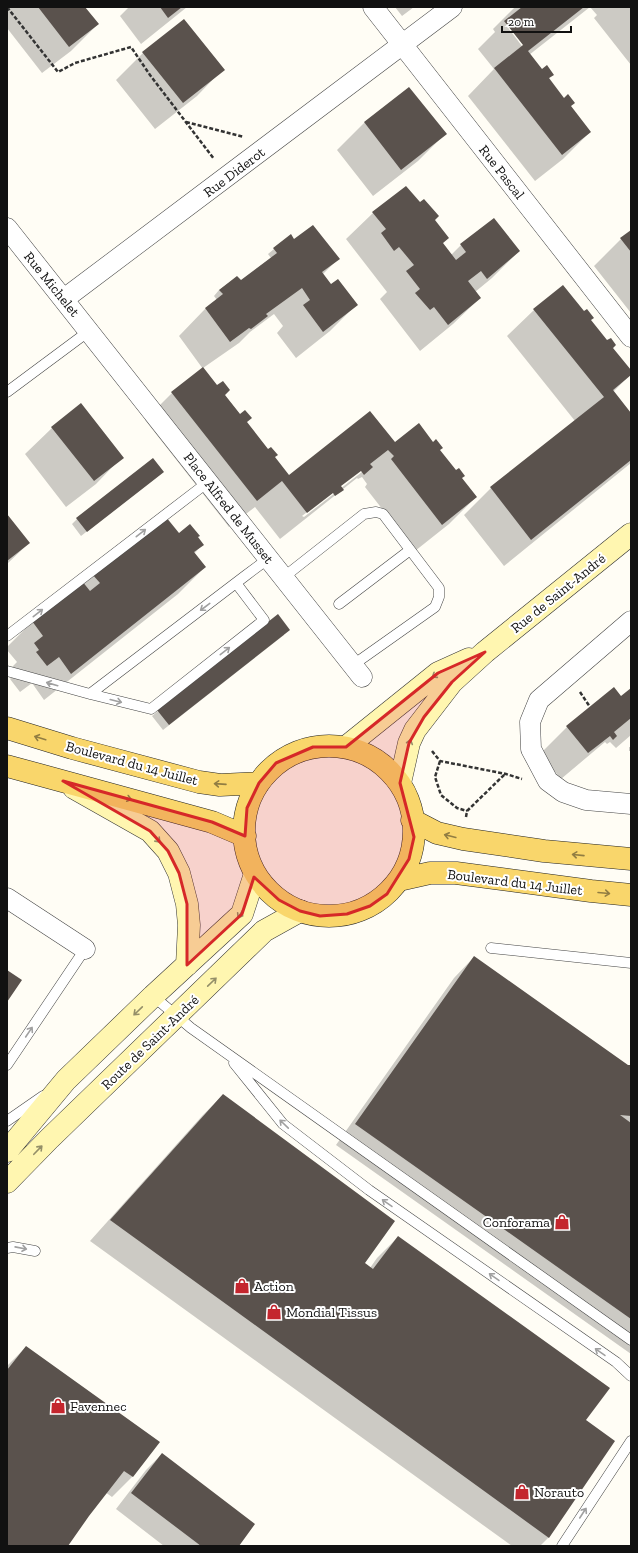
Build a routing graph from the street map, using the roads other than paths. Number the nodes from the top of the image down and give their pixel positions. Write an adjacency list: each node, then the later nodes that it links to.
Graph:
1 (373, 7): 3 (street, Rue Pascal)
2 (452, 7): 3 (street, Rue Diderot)
3 (403, 45): 5 (street, Rue Diderot); 7 (street, Rue Pascal)
4 (7, 228): 5 (street, Rue Michelet)
5 (64, 299): 6 (street, Rue Michelet)
6 (93, 335): 8 (lane); 9 (street, Place Alfred de Musset)
7 (631, 337)
8 (7, 392)
9 (208, 482): 12 (street, Place Alfred de Musset); 17 (lane, one-way to 9)
10 (631, 534): 18 (main road, Rue de Saint-André)
11 (410, 550): 13 (lane); 15 (lane); 20 (lane)
12 (269, 558): 13 (street, Place Alfred de Musset); 14 (lane)
13 (284, 577): 20 (street, Place Alfred de Musset)
14 (236, 583): 21 (lane, one-way to 21); 21 (lane, one-way to 14)
15 (338, 604)
16 (631, 621): 28 (street)
17 (7, 636)
18 (485, 652): 23 (main road, Rue de Saint-André, one-way to 23); 27 (main road, Rue de Saint-André, one-way to 18)
19 (7, 671): 21 (lane, one-way to 19)
20 (358, 671)
21 (90, 694)
22 (7, 728): 26 (main road, Boulevard du 14 Juillet, one-way to 22)
23 (346, 747): 26 (main road); 27 (main road)
24 (7, 766): 25 (main road)
25 (63, 781): 30 (main road, one-way to 30); 40 (main road, one-way to 40)
26 (259, 783): 30 (main road)
27 (400, 783): 29 (main road)
28 (631, 804)
29 (412, 820): 31 (main road, one-way to 29); 33 (main road)
30 (245, 836): 32 (main road)
31 (631, 859)
32 (254, 876): 36 (main road); 40 (main road, one-way to 40)
33 (399, 880): 34 (main road, Boulevard du 14 Juillet, one-way to 34); 36 (main road)
34 (631, 895)
35 (7, 898): 38 (street)
36 (300, 911): 42 (main road, Route de Saint-André, one-way to 36)
37 (490, 948): 39 (lane)
38 (85, 949): 44 (lane, one-way to 38)
39 (631, 963)
40 (187, 965): 41 (main road)
41 (154, 996): 42 (lane); 45 (main road, one-way to 45)
42 (178, 1015): 43 (lane); 48 (main road, Route de Saint-André, one-way to 42)
43 (226, 1052): 51 (lane); 52 (lane, one-way to 43)
44 (7, 1064)
45 (66, 1080): 46 (lane); 47 (main road)
46 (7, 1121)
47 (7, 1151)
48 (7, 1182)
49 (7, 1248): 50 (lane, one-way to 50)
50 (35, 1251)
51 (631, 1340)
52 (631, 1376)
53 (631, 1441): 54 (lane, one-way to 53)
54 (562, 1546)

